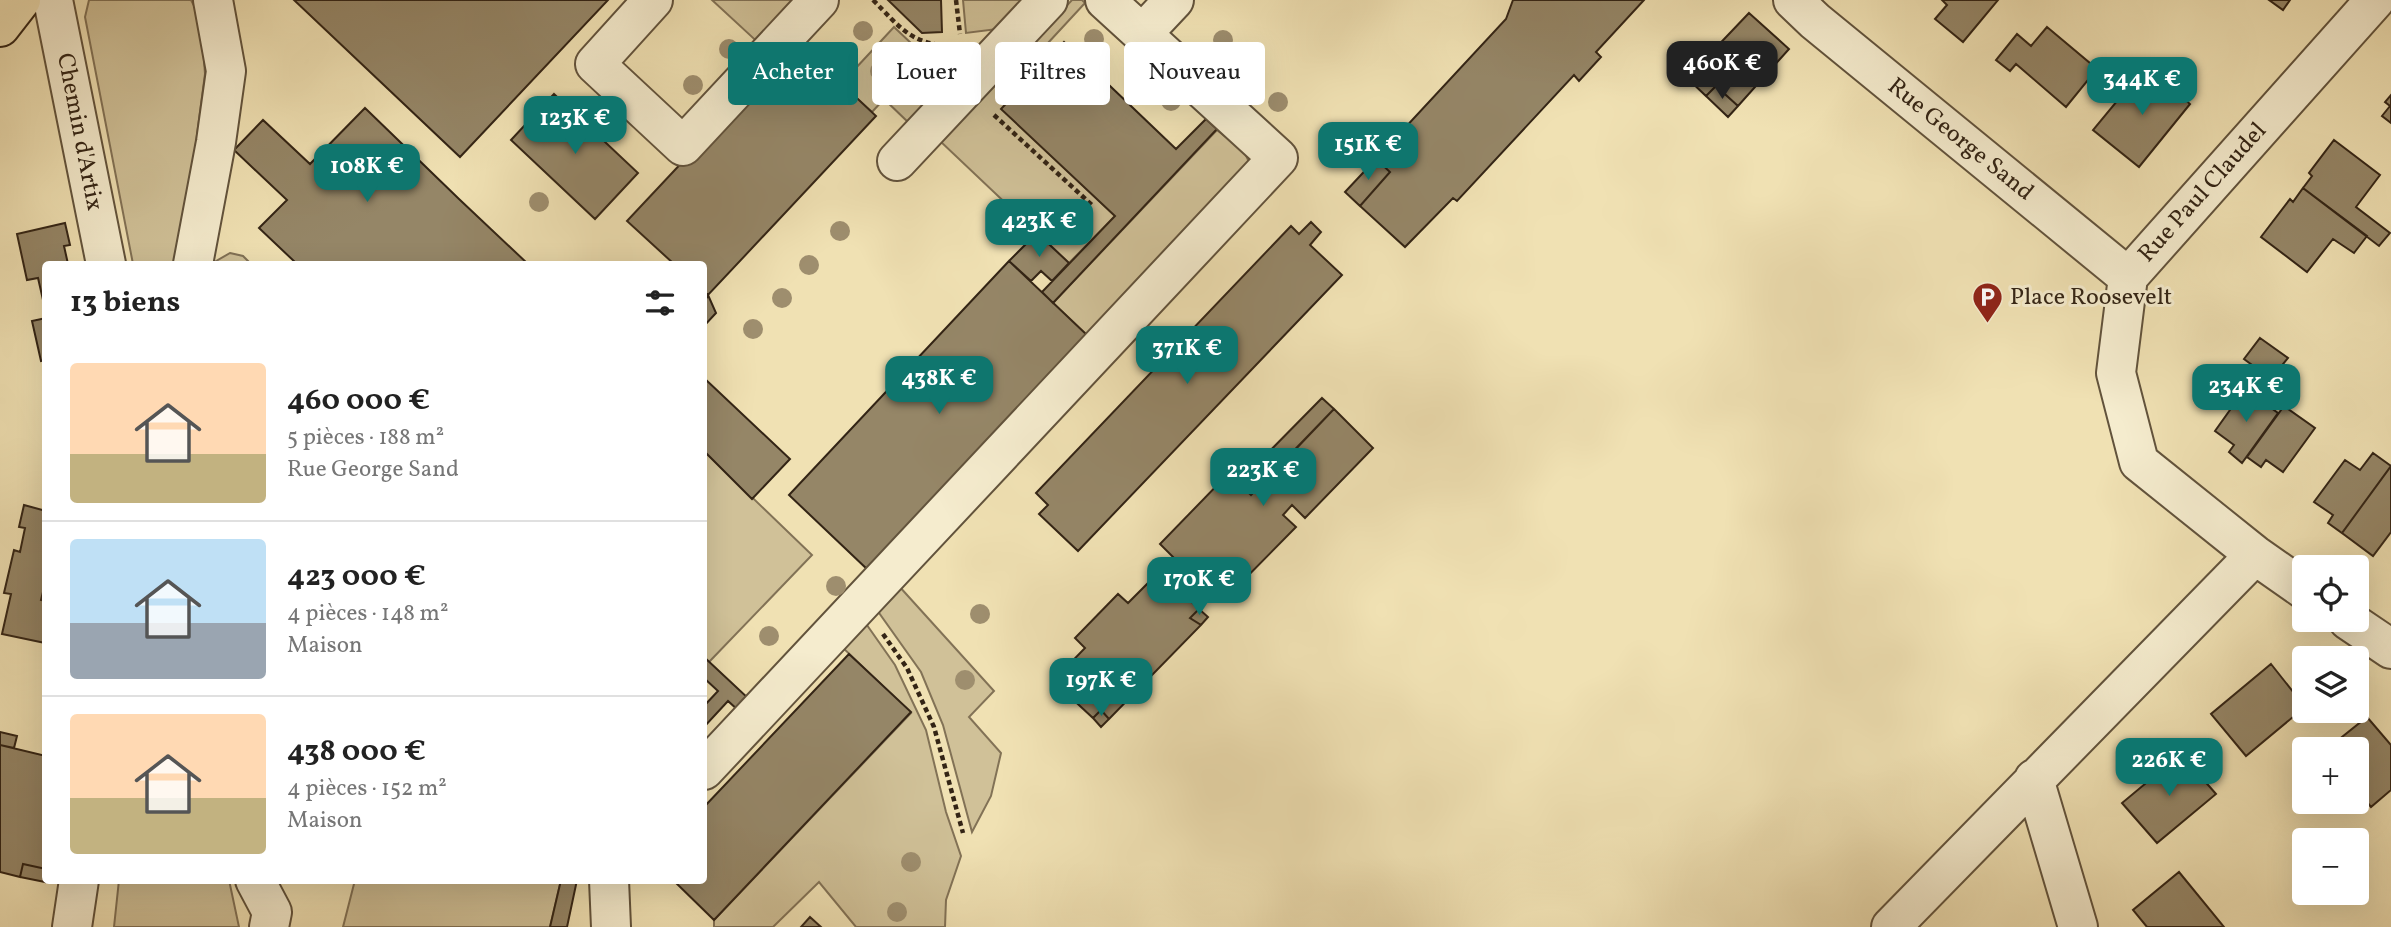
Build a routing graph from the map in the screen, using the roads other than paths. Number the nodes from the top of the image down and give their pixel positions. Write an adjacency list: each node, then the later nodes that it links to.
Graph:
1 (21, 0): 11 (main road)
2 (53, 0): 14 (street, Chemin d'Artix)
3 (213, 0): 15 (street)
4 (653, 0): 5 (street)
5 (819, 0)
6 (1048, 0): 13 (street)
7 (1105, 0): 12 (street)
8 (1174, 0): 12 (street)
9 (1793, 0): 16 (street, Rue George Sand)
10 (2375, 0): 16 (street, Rue Paul Claudel)
11 (0, 27)
12 (1142, 34): 21 (street)
13 (897, 161)
14 (105, 261)
15 (194, 261)
16 (2128, 277): 17 (street, Rue Paul Claudel)
17 (2255, 555): 18 (street, Rue Paul Claudel); 22 (street)
18 (2292, 581)
19 (2366, 632): 20 (street)
20 (2391, 649)
21 (707, 766)
22 (2034, 779): 29 (street); 30 (street)
23 (78, 884): 26 (street)
24 (257, 884): 27 (street)
25 (609, 884): 28 (street)
26 (72, 927)
27 (269, 927)
28 (611, 927)
29 (1891, 927)
30 (2078, 927)

